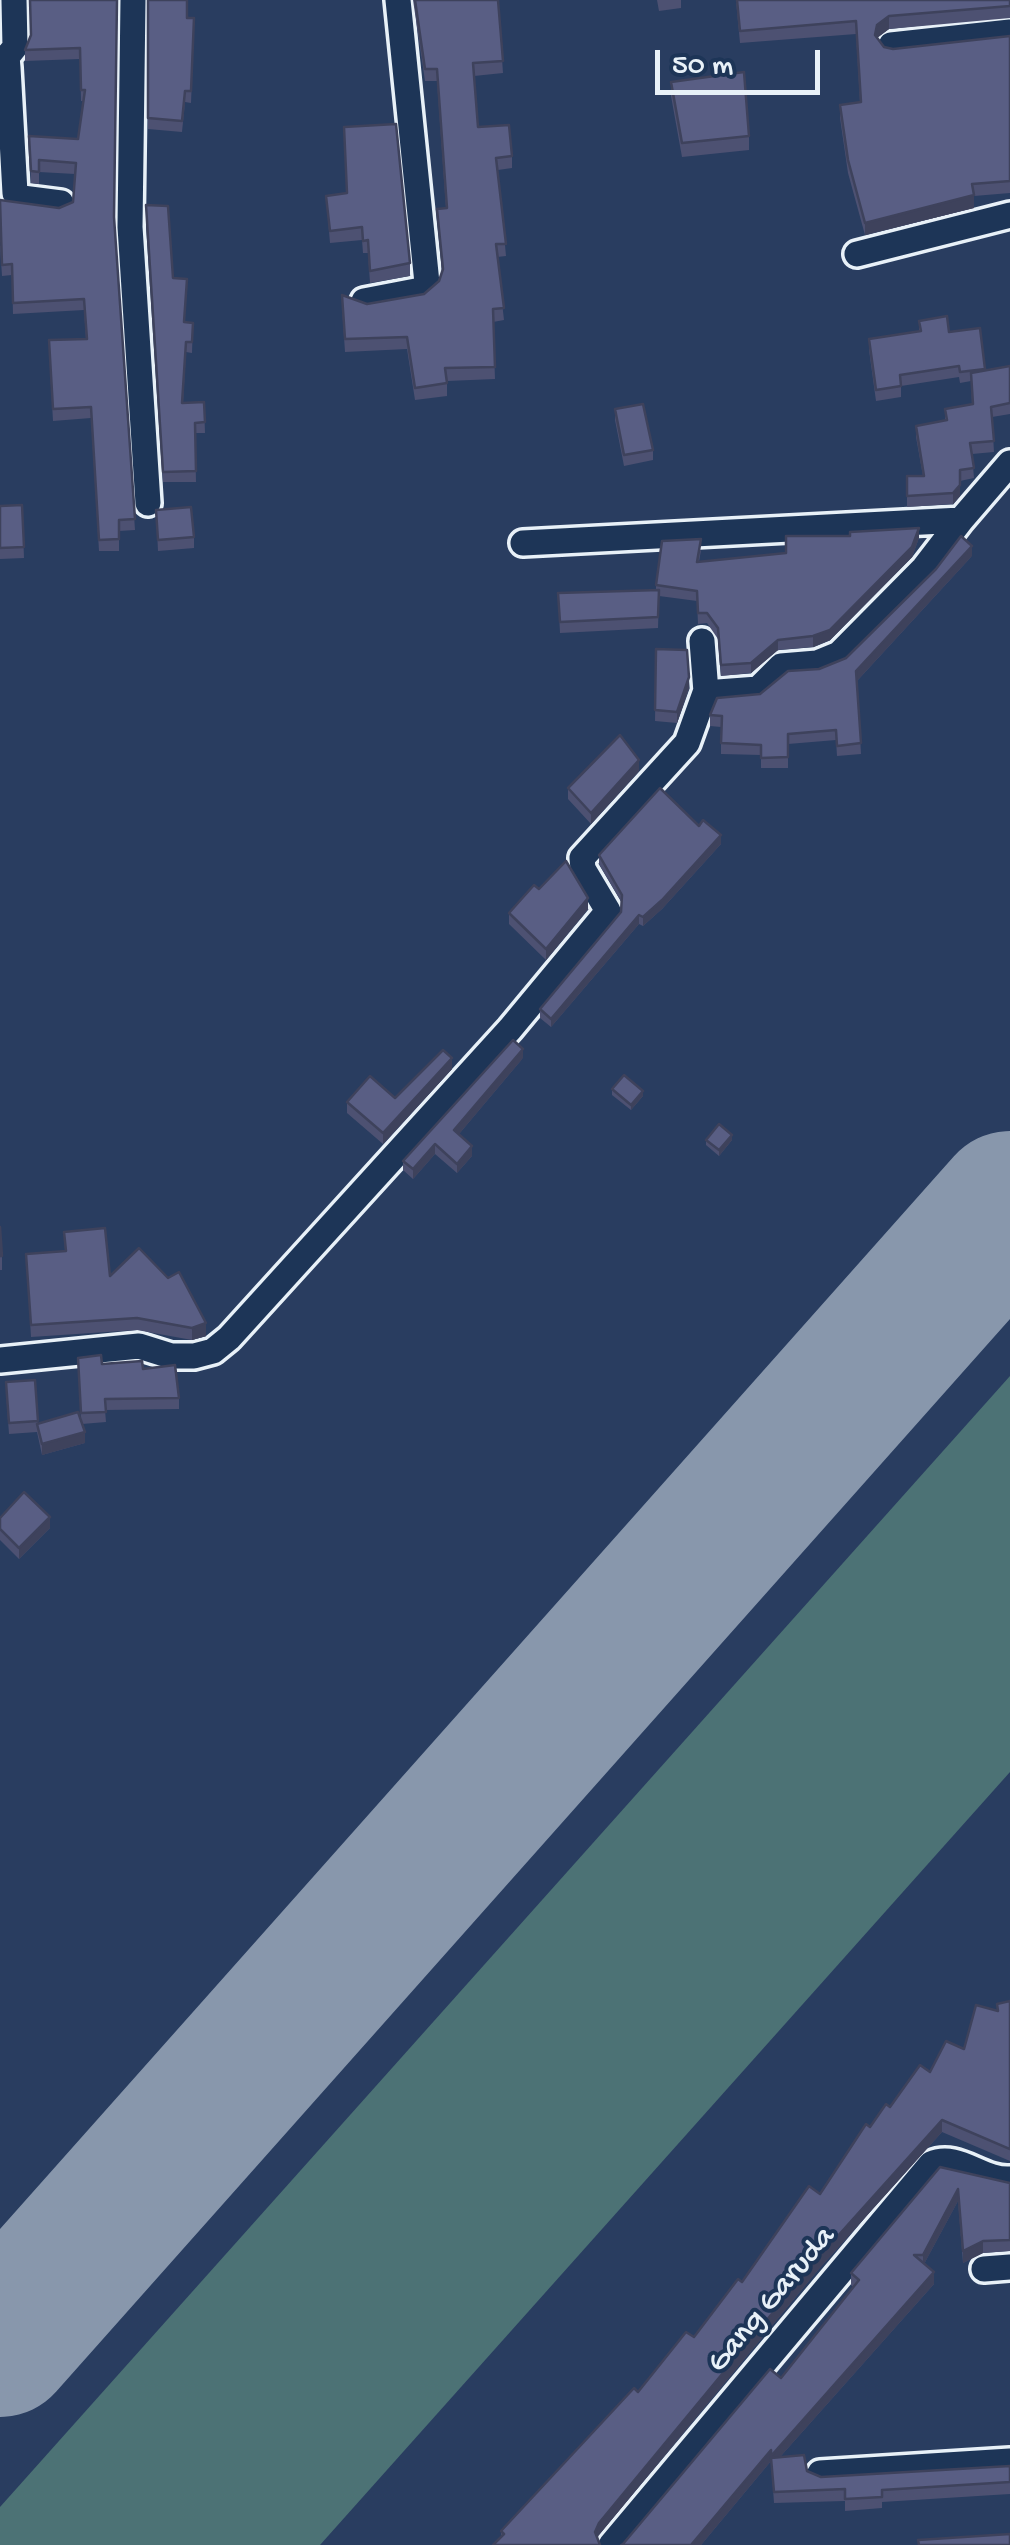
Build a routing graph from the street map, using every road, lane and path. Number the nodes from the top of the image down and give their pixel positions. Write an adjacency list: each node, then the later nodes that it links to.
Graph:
1 (14, 0): 6 (street)
2 (133, 0): 12 (street)
3 (398, 0): 10 (street)
4 (1010, 32): 5 (street)
5 (890, 45)
6 (3, 58): 7 (street)
7 (62, 203)
8 (1010, 214): 9 (street)
9 (857, 254)
10 (364, 301)
11 (1010, 463): 13 (street)
12 (148, 503)
13 (961, 520): 14 (street); 16 (street)
14 (523, 543)
15 (702, 640): 16 (street)
16 (706, 692): 17 (street)
17 (0, 1360)
18 (1010, 2179): 21 (street, Gang Garuda)
19 (1010, 2461): 20 (street)
20 (820, 2473)
21 (611, 2545)

